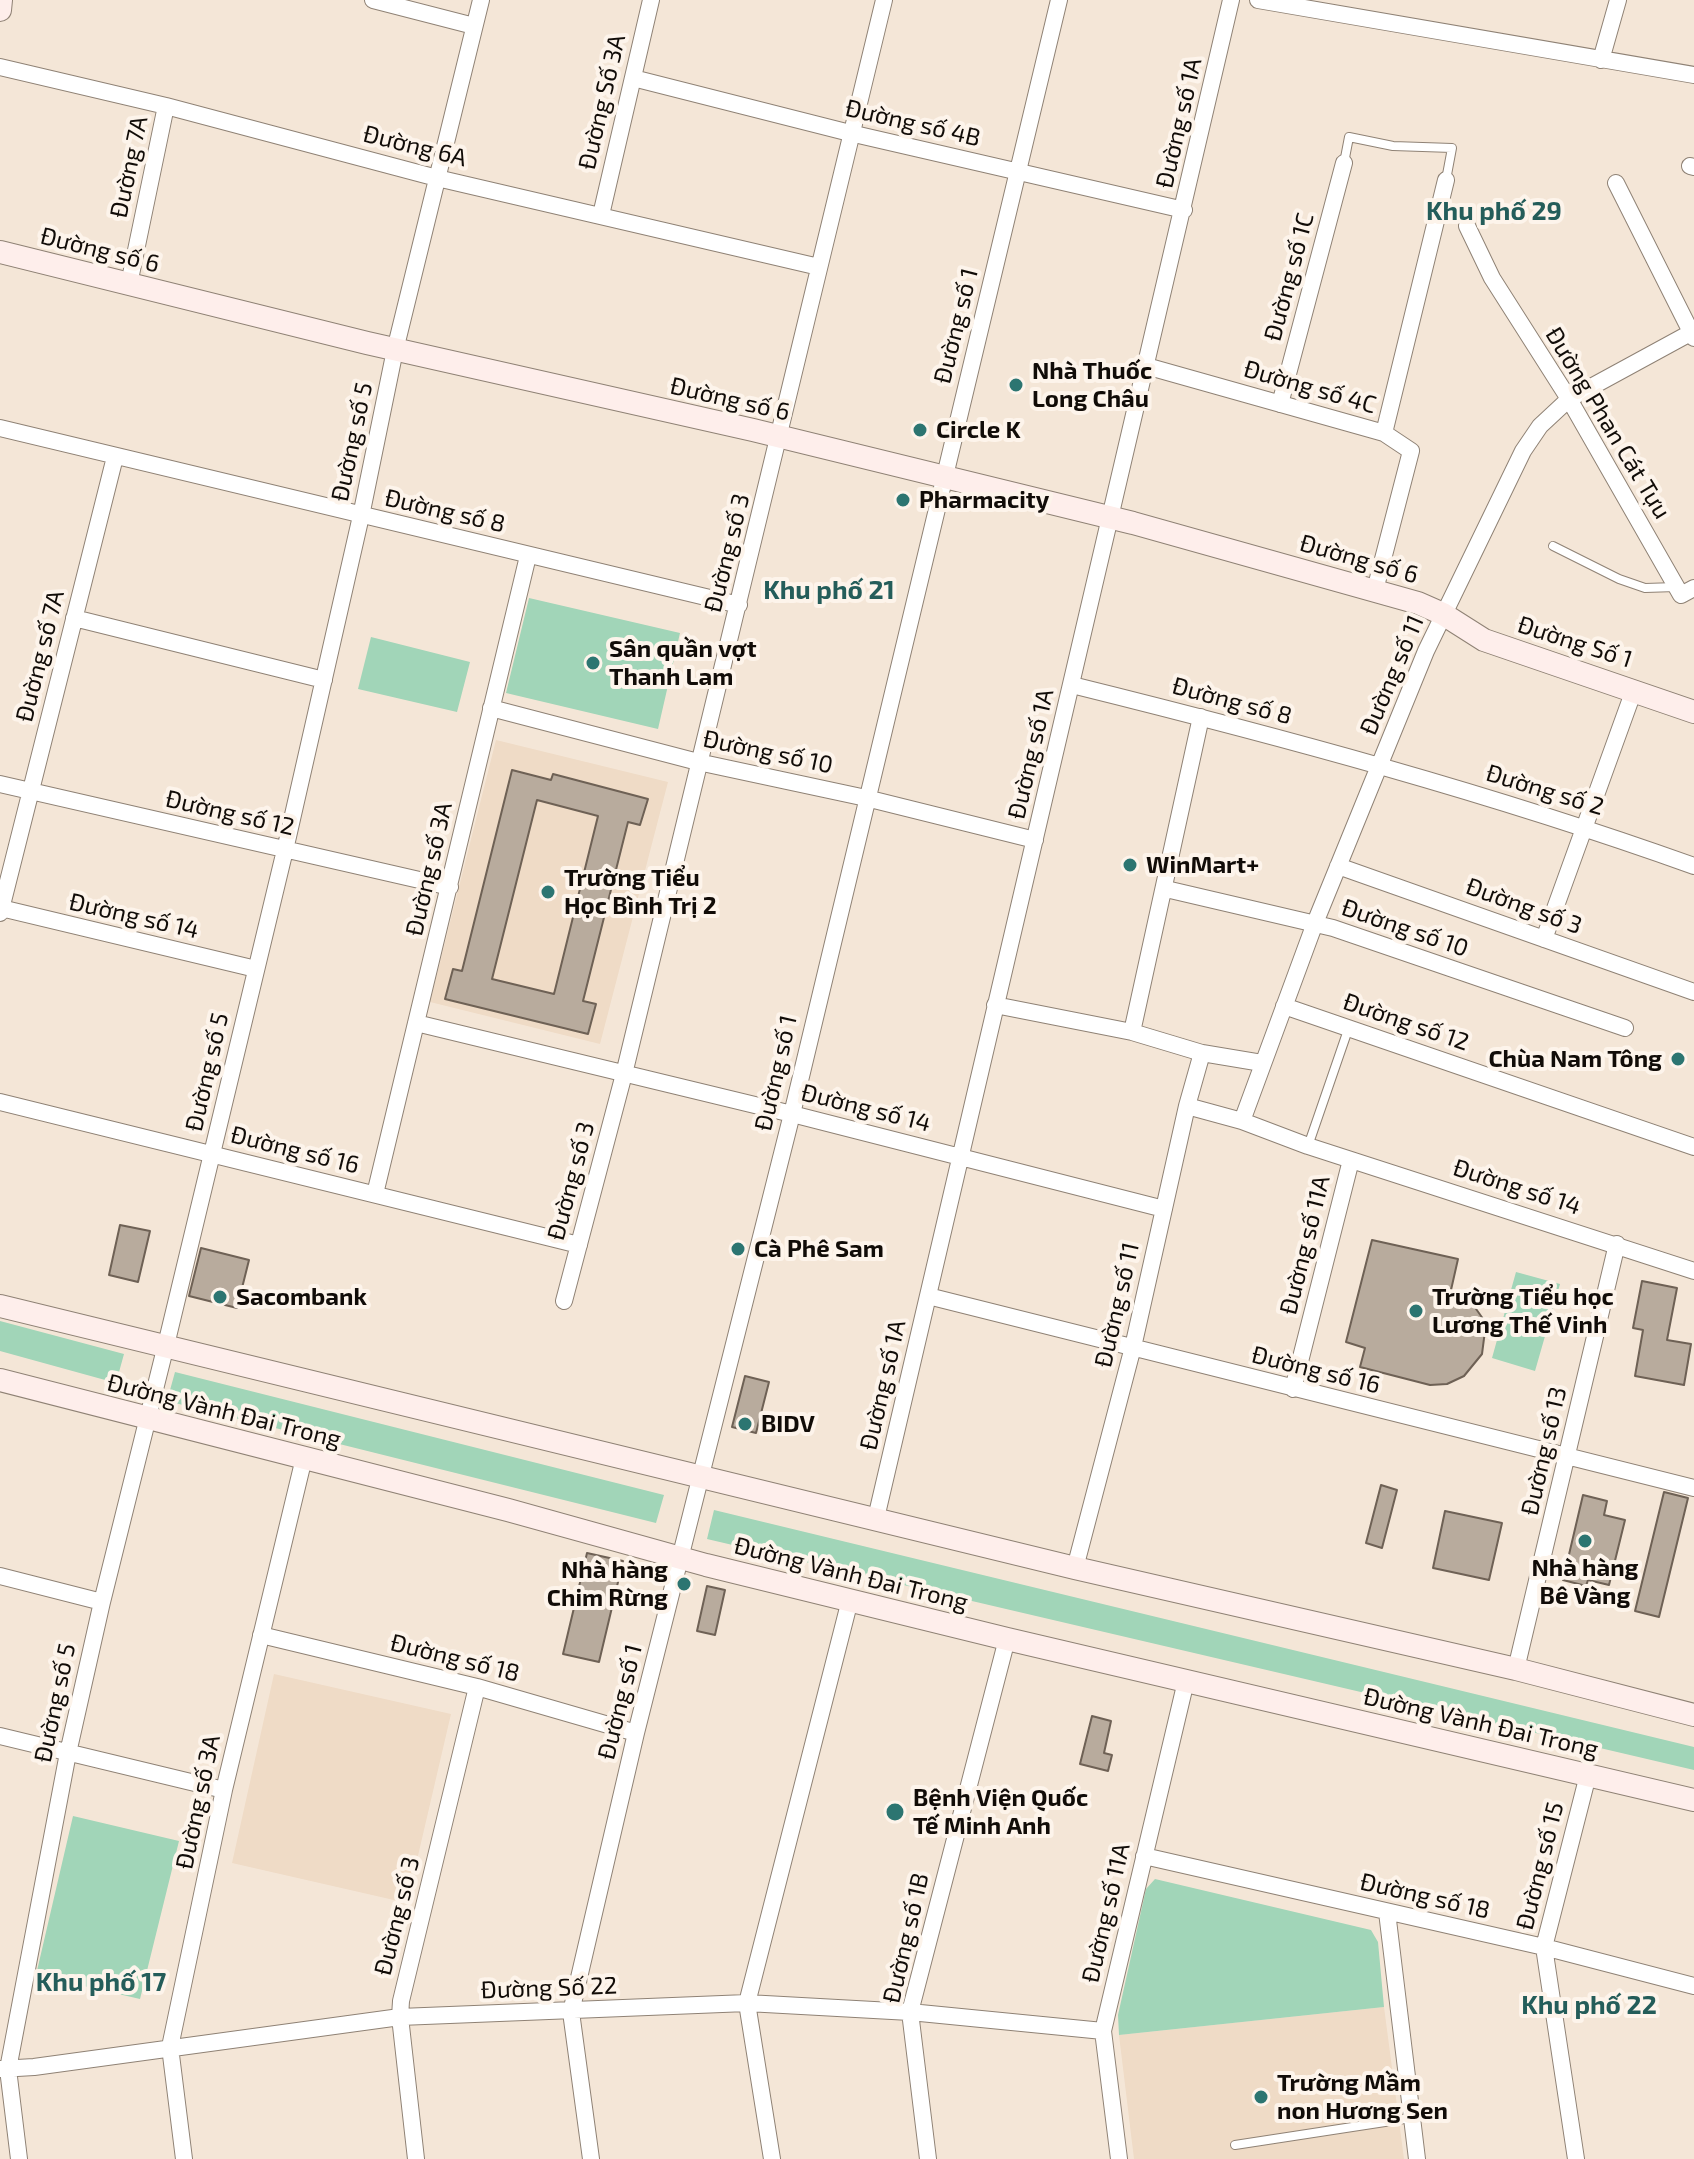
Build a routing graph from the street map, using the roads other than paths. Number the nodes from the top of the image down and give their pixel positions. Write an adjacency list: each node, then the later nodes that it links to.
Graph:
1 (1, 0): 10 (street)
2 (373, 0): 11 (street)
3 (481, 0): 11 (street, Đường số 5)
4 (651, 0): 15 (street, Đường Số 3A)
5 (884, 0): 17 (street, Đường số 3)
6 (1059, 0): 19 (street, Đường số 1)
7 (1231, 0): 23 (street, Đường số 1A)
8 (1258, 0): 12 (street)
9 (1618, 0): 12 (street)
10 (0, 10)
11 (474, 26): 20 (street, Đường số 5)
12 (1601, 60): 14 (street)
13 (0, 67): 16 (street, Đường 6A)
14 (1694, 75)
15 (633, 78): 17 (street, Đường số 4B); 24 (street, Đường Số 3A)
16 (166, 106): 20 (street, Đường 6A); 28 (street, Đường 7A)
17 (850, 133): 19 (street, Đường số 4B); 27 (street, Đường số 3)
18 (1344, 163): 21 (lane); 33 (street, Đường số 1C)
19 (1019, 172): 23 (street, Đường số 4B); 38 (street, Đường số 1)
20 (437, 178): 24 (street, Đường 6A); 30 (street, Đường số 5)
21 (1446, 180): 35 (street)
22 (1616, 183): 29 (street)
23 (1184, 210): 31 (street, Đường số 1A)
24 (601, 215): 27 (street, Đường 6A)
25 (1467, 226): 32 (street, Đường Phan Cát Tựu)
26 (0, 252): 28 (street, Đường số 6)
27 (819, 267): 36 (street, Đường số 3)
28 (129, 284): 30 (street, Đường số 6)
29 (1693, 334): 32 (street, Đường số 11)
30 (395, 350): 36 (street, Đường số 6); 39 (street, Đường số 5)
31 (1146, 366): 33 (street, Đường số 4C); 40 (street, Đường số 1A)
32 (1569, 399): 44 (street, Đường Phan Cát Tựu); 46 (street, Đường số 11)
33 (1280, 404): 35 (street, Đường số 4C)
34 (0, 428): 37 (street, Đường số 8)
35 (1384, 433): 43 (street, Đường số 4C)
36 (779, 437): 38 (street, Đường số 6); 45 (street, Đường số 3)
37 (115, 457): 39 (street, Đường số 8); 47 (street, Đường số 7A)
38 (943, 478): 40 (street, Đường số 6); 58 (street, Đường số 1)
39 (361, 516): 42 (street, Đường số 8); 48 (street, Đường số 5)
40 (1111, 518): 43 (street, Đường số 6); 49 (street, Đường số 1A)
41 (1553, 546): 44 (lane)
42 (528, 556): 45 (street, Đường số 8); 51 (street, Đường số 3A)
43 (1375, 590): 46 (street, Đường số 6)
44 (1684, 590)
45 (739, 605): 54 (street, Đường số 3)
46 (1443, 614): 50 (street, Đường Số 1); 55 (street, Đường số 11)
47 (74, 618): 48 (street); 57 (street, Đường số 7A)
48 (324, 680): 61 (street, Đường số 5)
49 (1072, 685): 53 (street, Đường số 8); 60 (street, Đường số 1A)
50 (1634, 690): 52 (street, Đường Số 1); 59 (street)
51 (491, 708): 54 (street, Đường số 10); 64 (street, Đường số 3A)
52 (1694, 712)
53 (1201, 717): 55 (street, Đường số 8); 65 (street)
54 (698, 762): 58 (street, Đường số 10); 79 (street, Đường số 3)
55 (1380, 765): 59 (street, Đường số 2); 62 (street, Đường số 11)
56 (0, 784): 57 (street, Đường số 12)
57 (30, 792): 61 (street, Đường số 12); 66 (street, Đường số 7A)
58 (866, 798): 60 (street, Đường số 10); 82 (street, Đường số 1)
59 (1584, 827): 63 (street, Đường số 2); 68 (street)
60 (1035, 840): 71 (street, Đường số 1A)
61 (285, 850): 64 (street, Đường số 12); 69 (street, Đường số 5)
62 (1338, 866): 67 (street, Đường số 11); 68 (street, Đường số 3)
63 (1694, 866)
64 (450, 887): 73 (street, Đường số 3A)
65 (1166, 889): 67 (street, Đường số 10); 76 (street)
66 (0, 911): 69 (street, Đường số 14)
67 (1315, 923): 72 (street, Đường số 11); 75 (street, Đường số 10)
68 (1544, 939): 70 (street, Đường số 3)
69 (256, 969): 86 (street, Đường số 5)
70 (1694, 992)
71 (995, 1005): 76 (street); 87 (street, Đường số 1A)
72 (1284, 1006): 74 (street, Đường số 12); 78 (street, Đường số 11)
73 (416, 1023): 79 (street, Đường số 14); 89 (street, Đường số 3A)
74 (1349, 1027): 84 (lane); 85 (street, Đường số 12)
75 (1625, 1028)
76 (1132, 1032): 77 (street)
77 (1202, 1053): 78 (street); 81 (street, Đường số 11)
78 (1262, 1063): 83 (street, Đường số 11)
79 (624, 1074): 82 (street, Đường số 14); 92 (street, Đường số 3)
80 (0, 1102): 86 (street, Đường số 16)
81 (1187, 1106): 83 (street, Đường số 14); 90 (street, Đường số 11)
82 (792, 1114): 87 (street, Đường số 14); 104 (street, Đường số 1)
83 (1242, 1121): 84 (street, Đường số 14)
84 (1308, 1146): 88 (street, Đường số 14)
85 (1694, 1147)
86 (212, 1154): 89 (street, Đường số 16); 97 (street, Đường số 5)
87 (960, 1156): 90 (street, Đường số 14); 94 (street, Đường số 1A)
88 (1351, 1160): 91 (street, Đường số 14); 100 (street, Đường số 11A)
89 (375, 1194): 92 (street, Đường số 16)
90 (1164, 1209): 98 (street, Đường số 11)
91 (1617, 1244): 93 (street, Đường số 14); 103 (street, Đường số 13)
92 (579, 1245): 95 (street, Đường số 3)
93 (1694, 1271)
94 (928, 1296): 98 (street, Đường số 16); 106 (street, Đường số 1A)
95 (564, 1301)
96 (0, 1306): 97 (street, Đường Vành Đai Trong)
97 (166, 1345): 101 (street, Đường số 5); 104 (street, Đường Vành Đai Trong)
98 (1133, 1347): 100 (street, Đường số 16); 108 (street, Đường số 11)
99 (0, 1380): 101 (street, Đường Vành Đai Trong)
100 (1293, 1389): 103 (street, Đường số 16)
101 (148, 1418): 102 (street, Đường Vành Đai Trong); 111 (street, Đường số 5)
102 (304, 1458): 107 (street, Đường Vành Đai Trong); 112 (street, Đường số 3A)
103 (1568, 1458): 105 (street, Đường số 16); 114 (street, Đường số 13)
104 (702, 1477): 106 (street, Đường Vành Đai Trong); 107 (street, Đường số 1)
105 (1694, 1488)
106 (876, 1518): 108 (street, Đường Vành Đai Trong)
107 (682, 1558): 110 (street, Đường Vành Đai Trong); 118 (street, Đường số 1)
108 (1075, 1568): 114 (street, Đường Vành Đai Trong)
109 (0, 1576): 111 (street)
110 (850, 1600): 113 (street, Đường Vành Đai Trong); 128 (street)
111 (102, 1602): 120 (street, Đường số 5)
112 (261, 1635): 116 (street, Đường số 18); 122 (street, Đường số 3A)
113 (1007, 1639): 115 (street, Đường Vành Đai Trong); 130 (street, Đường số 1B)
114 (1516, 1669): 117 (street, Đường Vành Đai Trong)
115 (1186, 1681): 121 (street, Đường Vành Đai Trong); 124 (street, Đường số 11A)
116 (477, 1687): 118 (street, Đường số 18); 131 (street, Đường số 3)
117 (1694, 1715)
118 (636, 1733): 129 (street, Đường số 1)
119 (0, 1736): 120 (street)
120 (68, 1753): 122 (street); 134 (street, Đường số 5)
121 (1588, 1775): 123 (street, Đường Vành Đai Trong); 126 (street, Đường số 15)
122 (224, 1790): 133 (street, Đường số 3A)
123 (1694, 1800)
124 (1144, 1856): 125 (street, Đường số 18); 132 (street, Đường số 11A)
125 (1387, 1912): 126 (street, Đường số 18); 135 (street)
126 (1544, 1947): 127 (street, Đường số 18); 145 (street, Đường số 15)
127 (1694, 1986)
128 (747, 2003): 129 (street, Đường Số 22); 130 (street, Đường Số 22); 141 (street)
129 (571, 2012): 131 (street, Đường Số 22); 140 (street, Đường số 1)
130 (910, 2012): 132 (street, Đường Số 22); 142 (street, Đường số 1B)
131 (400, 2017): 133 (street, Đường Số 22); 139 (street, Đường số 3)
132 (1103, 2031): 143 (street, Đường số 11A)
133 (170, 2047): 134 (street, Đường Số 22); 138 (street, Đường số 3A)
134 (4, 2069): 137 (street, Đường số 5)
135 (1412, 2118): 136 (lane); 144 (street)
136 (1235, 2145)
137 (19, 2159)
138 (184, 2159)
139 (416, 2159)
140 (591, 2159)
141 (772, 2159)
142 (928, 2159)
143 (1119, 2159)
144 (1417, 2159)
145 (1576, 2159)

